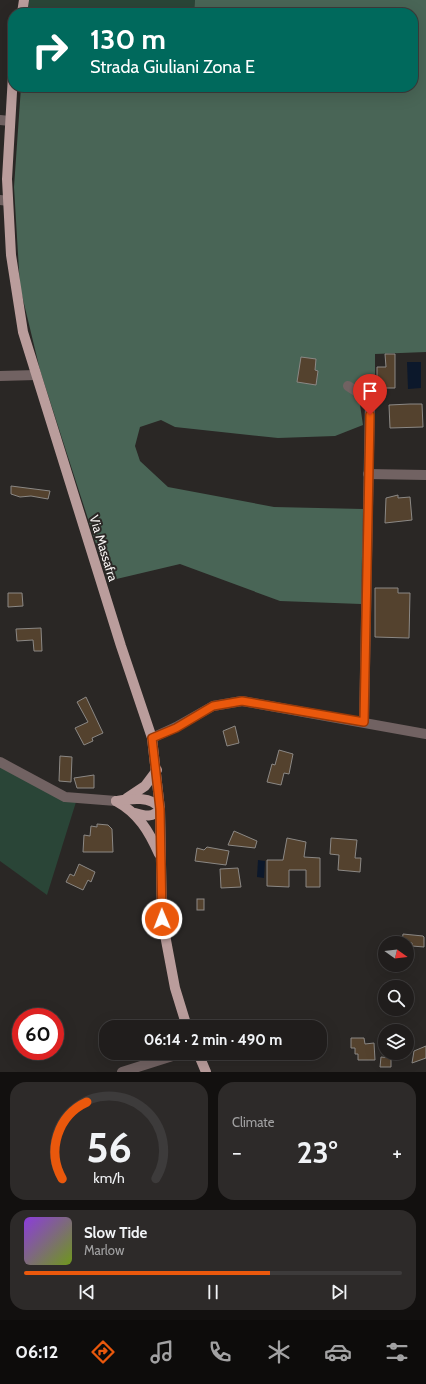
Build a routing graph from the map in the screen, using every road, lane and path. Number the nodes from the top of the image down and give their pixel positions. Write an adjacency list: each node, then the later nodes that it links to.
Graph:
1 (10, 92): 2 (main road, Via Massafra)
2 (5, 120): 3 (main road, Via Massafra)
3 (4, 200): 4 (main road, Via Massafra)
4 (36, 375): 5 (street); 11 (main road, Via Massafra)
5 (0, 376)
6 (348, 386): 7 (street)
7 (368, 474): 8 (street); 9 (street)
8 (426, 475)
9 (364, 722): 10 (street); 11 (street)
10 (426, 734)
11 (152, 738): 13 (main road, Via Massafra)
12 (0, 762): 14 (street)
13 (157, 770): 14 (main road); 15 (main road, Via Massafra)
14 (120, 800): 15 (main road); 16 (main road)
15 (160, 809): 16 (main road); 17 (main road, Via Massafra)
16 (133, 812): 17 (main road)
17 (161, 857): 18 (main road, Via Massafra)
18 (185, 1020)
19 (160, 1060): 21 (street)
20 (201, 1060): 22 (main road)
21 (122, 1072)
22 (206, 1072)

